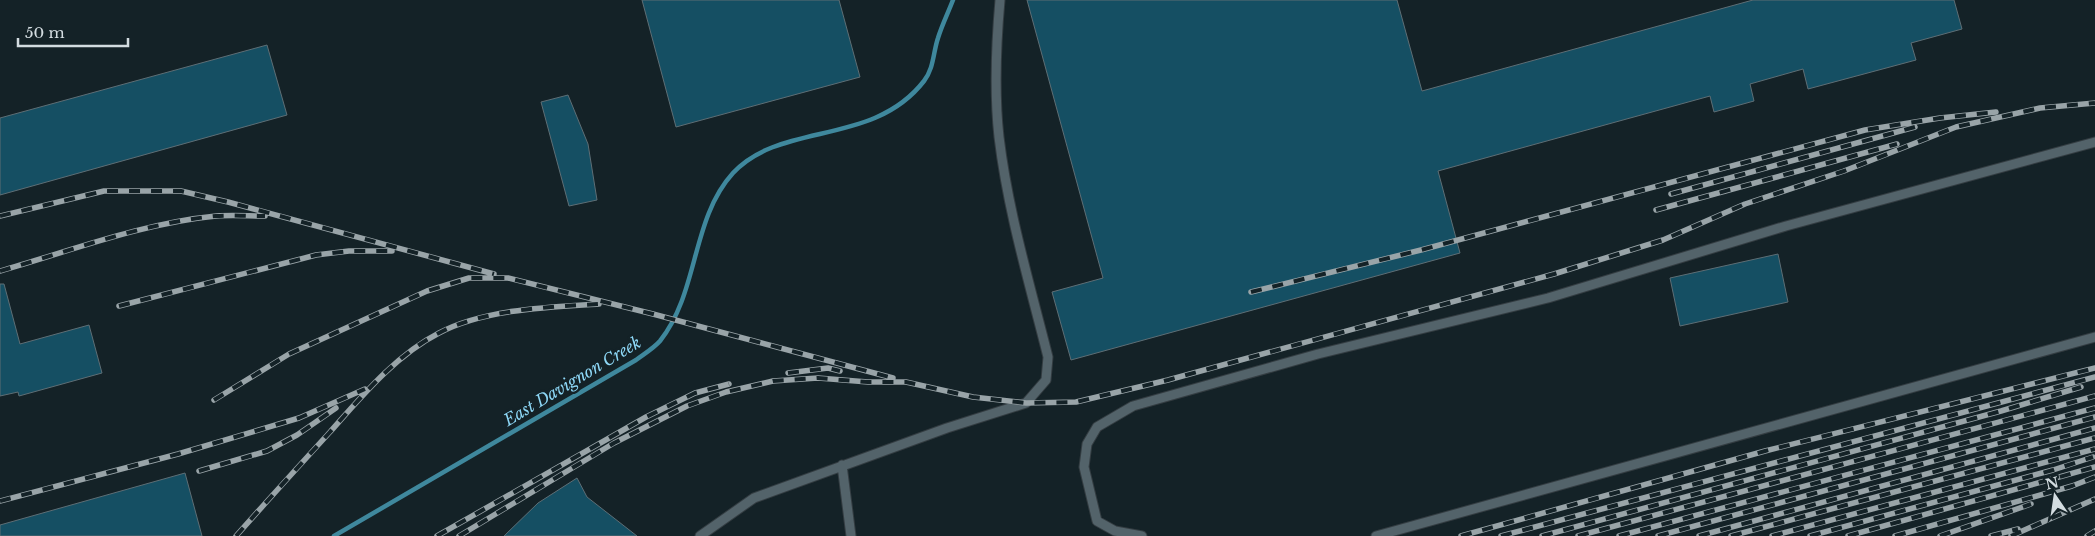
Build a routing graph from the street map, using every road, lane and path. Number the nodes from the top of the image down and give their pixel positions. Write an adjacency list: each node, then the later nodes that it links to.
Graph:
1 (1000, 0): 4 (lane)
2 (2095, 142): 7 (lane)
3 (2095, 337): 8 (lane)
4 (842, 465): 5 (lane); 6 (lane)
5 (700, 536)
6 (851, 536)
7 (1142, 536)
8 (1376, 536)

